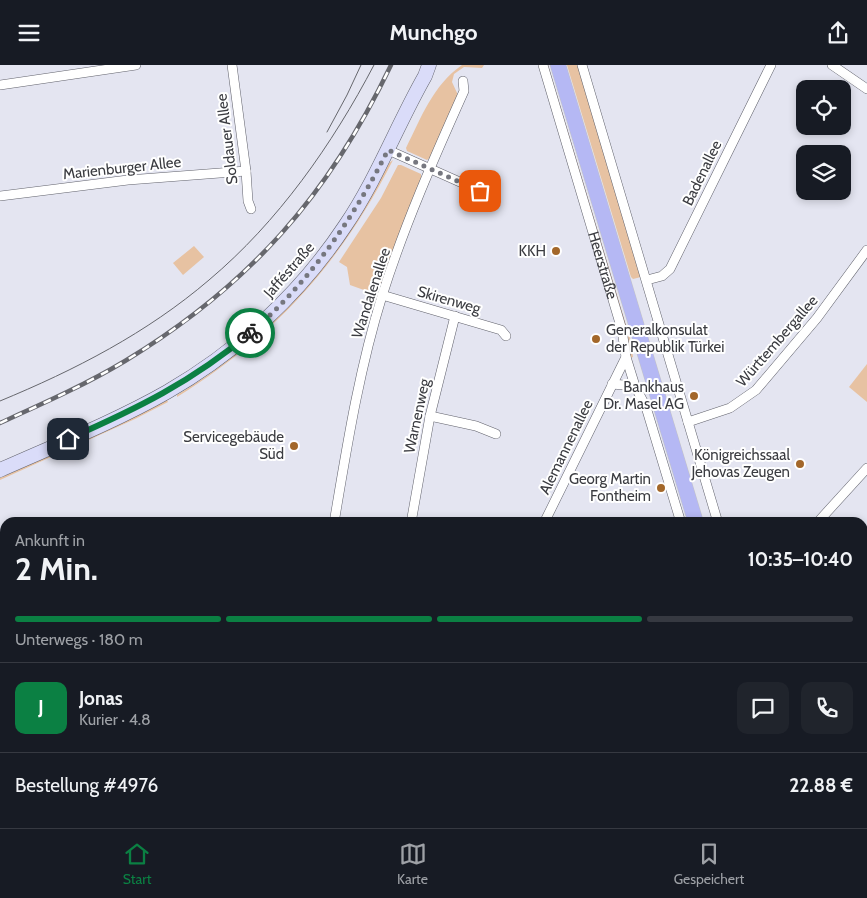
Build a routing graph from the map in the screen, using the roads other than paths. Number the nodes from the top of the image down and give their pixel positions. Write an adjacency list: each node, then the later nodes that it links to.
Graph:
1 (136, 65): 11 (street)
2 (232, 65): 15 (street, Soldauer Allee)
3 (440, 65): 9 (main road, Jafféstraße)
4 (543, 65): 24 (street, Heerstraße)
5 (558, 65): 36 (main road, Heerstraße)
6 (582, 65): 20 (street)
7 (772, 65): 20 (street, Badenallee)
8 (832, 65): 12 (street)
9 (427, 71): 13 (main road, Jafféstraße)
10 (463, 81): 14 (street, Wandalenallee)
11 (0, 85)
12 (867, 89)
13 (388, 150): 14 (street); 31 (main road, Jafféstraße)
14 (429, 168): 16 (street); 21 (street, Wandalenallee)
15 (246, 171): 17 (street, Marienburger Allee); 18 (street, Soldauer Allee)
16 (480, 191)
17 (0, 196)
18 (251, 209)
19 (867, 250): 28 (street, Württembergallee)
20 (647, 280): 28 (street)
21 (382, 295): 22 (street, Skirenweg); 32 (street, Wandalenallee)
22 (455, 316): 23 (street, Skirenweg); 27 (street, Warnenweg)
23 (506, 336)
24 (626, 357): 25 (street, Alemannenallee); 26 (street, Heerstraße)
25 (612, 384): 26 (street); 34 (street, Alemannenallee)
26 (635, 386): 35 (street, Heerstraße)
27 (430, 415): 29 (street); 33 (street, Warnenweg)
28 (688, 422): 37 (street)
29 (496, 434)
30 (867, 468): 38 (street)
31 (0, 470)
32 (335, 517)
33 (412, 517)
34 (547, 517)
35 (679, 517)
36 (694, 517)
37 (716, 517)
38 (823, 517)

